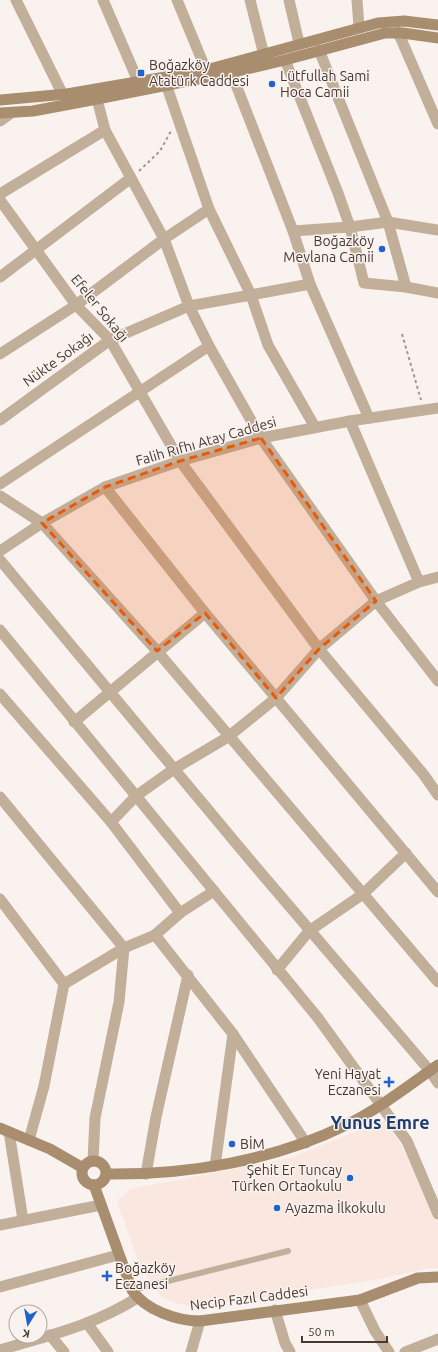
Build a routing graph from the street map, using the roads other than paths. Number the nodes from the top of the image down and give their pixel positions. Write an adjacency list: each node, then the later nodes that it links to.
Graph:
1 (16, 0): 19 (street)
2 (103, 0): 17 (street)
3 (177, 0): 15 (street)
4 (250, 0): 13 (street)
5 (289, 0): 11 (street)
6 (357, 0): 8 (street)
7 (438, 25): 8 (main road)
8 (358, 27): 11 (main road)
9 (398, 32): 10 (main road); 12 (main road); 24 (street)
10 (438, 38)
11 (299, 43): 13 (main road)
12 (319, 50): 14 (main road); 30 (street)
13 (264, 55): 15 (main road)
14 (285, 60): 16 (main road); 31 (street)
15 (206, 70): 17 (main road)
16 (231, 72): 18 (main road); 33 (street)
17 (138, 81): 19 (main road)
18 (166, 84): 20 (main road); 29 (street)
19 (63, 95): 21 (main road)
20 (97, 99): 22 (main road); 25 (street)
21 (0, 100)
22 (6, 113): 23 (street)
23 (0, 121)
24 (438, 124)
25 (105, 130): 26 (street); 27 (street)
26 (131, 178): 34 (street); 35 (street)
27 (0, 194)
28 (0, 200): 35 (street, Efeler Sokağı)
29 (209, 209): 34 (street); 40 (street)
30 (388, 222): 31 (street); 32 (street); 38 (street)
31 (350, 227): 33 (street); 38 (street)
32 (438, 230)
33 (293, 231): 37 (street)
34 (164, 239): 41 (street); 42 (street)
35 (35, 249): 36 (street); 41 (street, Efeler Sokağı)
36 (0, 277)
37 (310, 284): 40 (street, Nükte Sokağı); 49 (street)
38 (406, 287): 39 (street)
39 (438, 293)
40 (251, 295): 42 (street, Nükte Sokağı); 51 (street)
41 (76, 305): 43 (street, Efeler Sokağı); 45 (street)
42 (189, 306): 43 (street, Nükte Sokağı); 44 (street)
43 (110, 340): 46 (street, Efeler Sokağı); 48 (street, Nükte Sokağı)
44 (209, 346): 46 (street); 52 (street)
45 (0, 354)
46 (140, 391): 53 (street, Efeler Sokağı); 54 (street)
47 (438, 408): 49 (street, Falih Rıfhı Atay Caddesi)
48 (1, 418)
49 (369, 418): 50 (street, Falih Rıfhı Atay Caddesi)
50 (350, 421): 51 (street, Falih Rıfhı Atay Caddesi); 61 (street)
51 (315, 428): 52 (street, Falih Rıfhı Atay Caddesi)
52 (261, 438): 53 (street, Falih Rıfhı Atay Caddesi); 62 (street)
53 (180, 461): 55 (street, Falih Rıfhı Atay Caddesi); 65 (street, Efeler Sokağı)
54 (0, 484)
55 (105, 487): 57 (street, Falih Rıfhı Atay Caddesi); 63 (street)
56 (0, 496): 57 (street)
57 (42, 523): 58 (street, Falih Rıfhı Atay Caddesi); 66 (street)
58 (0, 551)
59 (0, 560): 68 (street)
60 (438, 577): 61 (street)
61 (419, 582): 62 (street)
62 (376, 601): 65 (street); 67 (street)
63 (205, 613): 66 (street); 70 (street)
64 (0, 630): 71 (street)
65 (319, 649): 70 (street); 74 (street, Efeler Sokağı)
66 (157, 651): 68 (street); 72 (street)
67 (438, 681)
68 (109, 690): 71 (street); 73 (street)
69 (0, 694): 77 (street)
70 (276, 698): 72 (street); 78 (street)
71 (74, 722): 75 (street)
72 (228, 737): 73 (street); 81 (street)
73 (174, 769): 75 (street); 84 (street)
74 (438, 795)
75 (136, 796): 77 (street); 79 (street)
76 (0, 797): 86 (street)
77 (111, 822): 83 (street)
78 (406, 853): 80 (street); 81 (street)
79 (214, 891): 83 (street); 87 (street)
80 (438, 892)
81 (363, 894): 84 (street); 89 (street)
82 (1, 901): 90 (street)
83 (180, 913): 85 (street)
84 (310, 931): 87 (street); 92 (street)
85 (155, 935): 86 (street); 88 (street)
86 (124, 948): 90 (street); 98 (street)
87 (277, 970): 94 (street)
88 (188, 976): 91 (street); 102 (street)
89 (438, 982)
90 (64, 984): 96 (street)
91 (233, 1034): 97 (street); 99 (street)
92 (434, 1068): 93 (street); 94 (main road)
93 (438, 1083)
94 (382, 1104): 97 (main road); 105 (street)
95 (5, 1130): 96 (main road); 106 (street)
96 (29, 1140): 100 (main road)
97 (306, 1143): 99 (main road)
98 (93, 1161): 100 (main road); 101 (main road)
99 (215, 1166): 102 (main road)
100 (83, 1168): 103 (main road)
101 (107, 1174): 102 (main road); 103 (main road)
102 (146, 1174)
103 (94, 1185): 104 (main road)
104 (101, 1205): 106 (street); 109 (main road)
105 (438, 1214)
106 (23, 1220): 107 (street)
107 (0, 1225)
108 (288, 1251): 112 (lane)
109 (118, 1255): 111 (street); 112 (main road)
110 (438, 1277): 113 (main road, Necip Fazıl Caddesi)
111 (0, 1286)
112 (134, 1294): 115 (main road, Necip Fazıl Caddesi); 116 (street)
113 (360, 1300): 114 (main road, Necip Fazıl Caddesi); 124 (street)
114 (275, 1310): 115 (main road, Necip Fazıl Caddesi); 123 (street)
115 (200, 1321): 122 (street)
116 (87, 1323): 117 (street); 121 (street)
117 (50, 1335): 119 (street); 120 (street)
118 (438, 1339): 125 (street)
119 (0, 1351)
120 (64, 1352)
121 (108, 1352)
122 (191, 1352)
123 (290, 1352)
124 (389, 1352)
125 (405, 1352)

